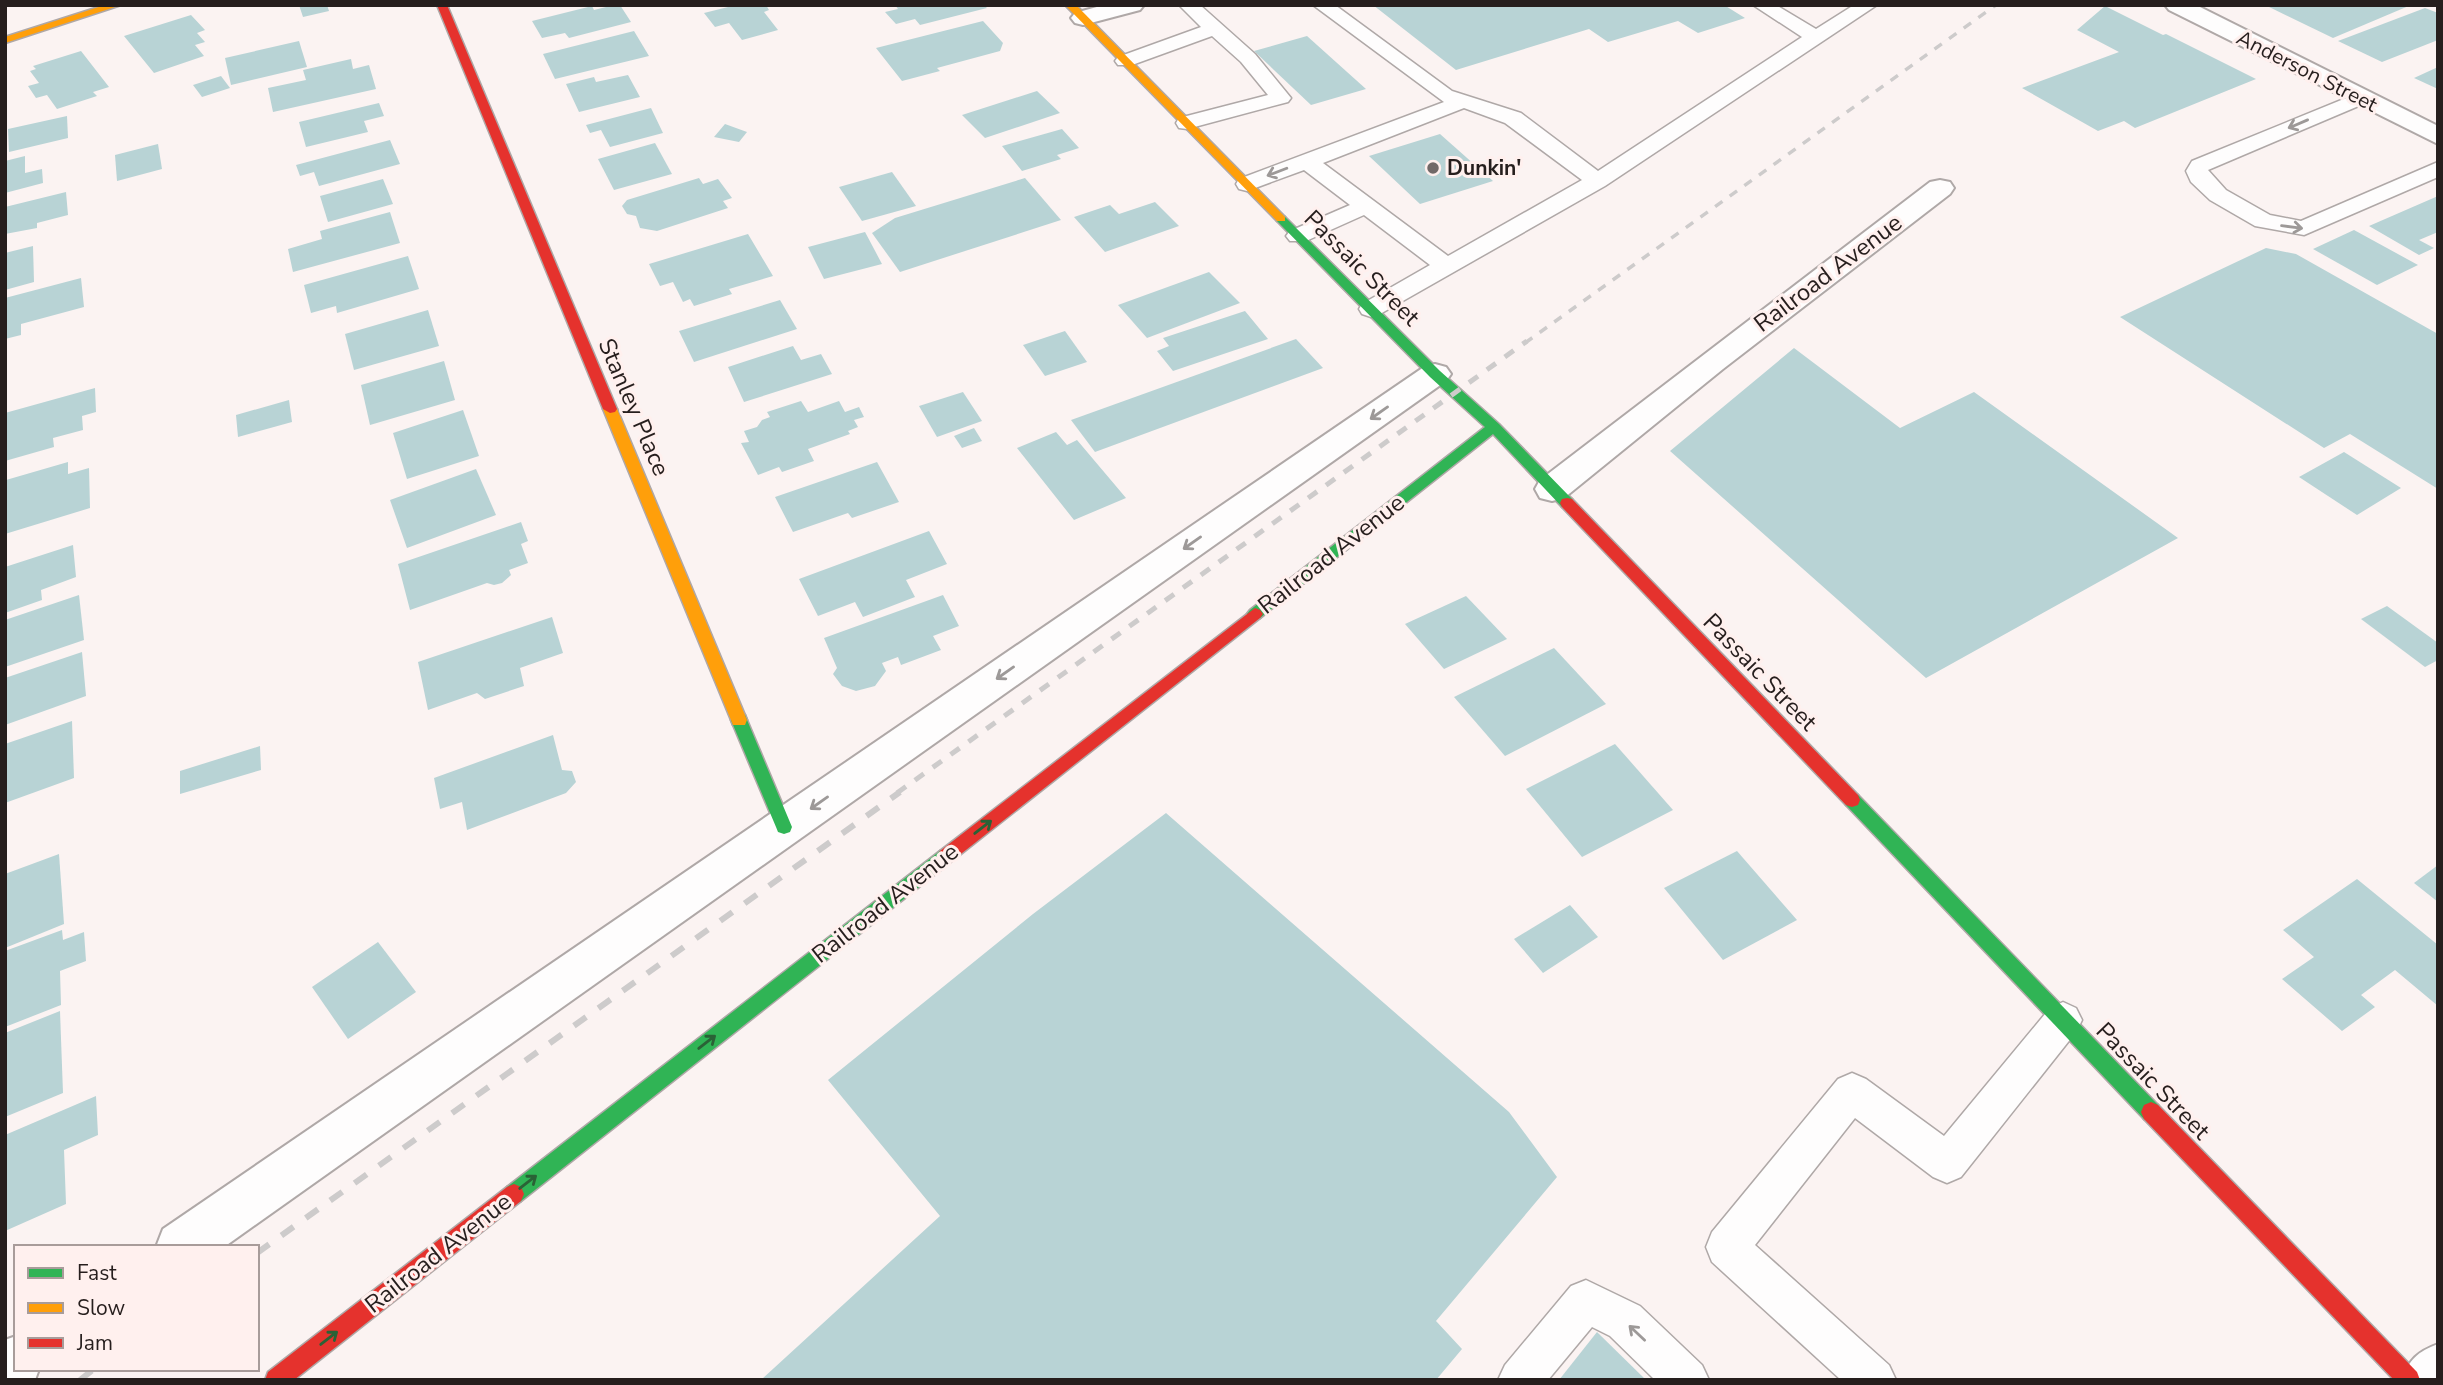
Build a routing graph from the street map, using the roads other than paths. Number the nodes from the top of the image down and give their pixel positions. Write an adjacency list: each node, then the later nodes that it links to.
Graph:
1 (116, 5): 12 (street)
2 (442, 5): 30 (street, Stanley Place)
3 (1132, 5): 9 (street)
4 (1188, 5): 10 (lane)
5 (1322, 5): 15 (lane)
6 (1762, 5): 11 (lane)
7 (1868, 5): 11 (lane)
8 (2177, 5): 14 (street, Anderson Street)
9 (1076, 12): 13 (street, Passaic Street)
10 (1214, 29): 13 (lane); 16 (lane)
11 (1816, 37): 20 (lane)
12 (5, 40)
13 (1125, 61): 16 (street, Passaic Street)
14 (2361, 98): 17 (street, Anderson Street); 19 (lane, one-way to 19)
15 (1462, 102): 18 (lane); 20 (lane)
16 (1186, 123): 21 (street, Passaic Street)
17 (2438, 136)
18 (1306, 161): 21 (lane, one-way to 21); 23 (lane)
19 (2438, 169)
20 (1597, 181): 25 (lane)
21 (1247, 184): 24 (street, Passaic Street)
22 (1940, 188): 29 (street, Railroad Avenue)
23 (1364, 207): 24 (lane); 25 (lane)
24 (1298, 236): 26 (street, Passaic Street)
25 (1446, 266): 26 (lane)
26 (1371, 309): 27 (street, Passaic Street)
27 (1435, 374): 28 (street, Passaic Street); 30 (street, one-way to 30)
28 (1494, 427): 29 (street, Passaic Street); 34 (street, Railroad Avenue, one-way to 28)
29 (1552, 489): 31 (street, Passaic Street)
30 (783, 827): 32 (street)
31 (2063, 1020): 37 (lane); 38 (street, Passaic Street)
32 (184, 1245)
33 (2438, 1370): 39 (street)
34 (276, 1380)
35 (1520, 1380): 36 (lane, one-way to 35)
36 (1687, 1380)
37 (1874, 1380)
38 (2409, 1380)
39 (2428, 1380)

